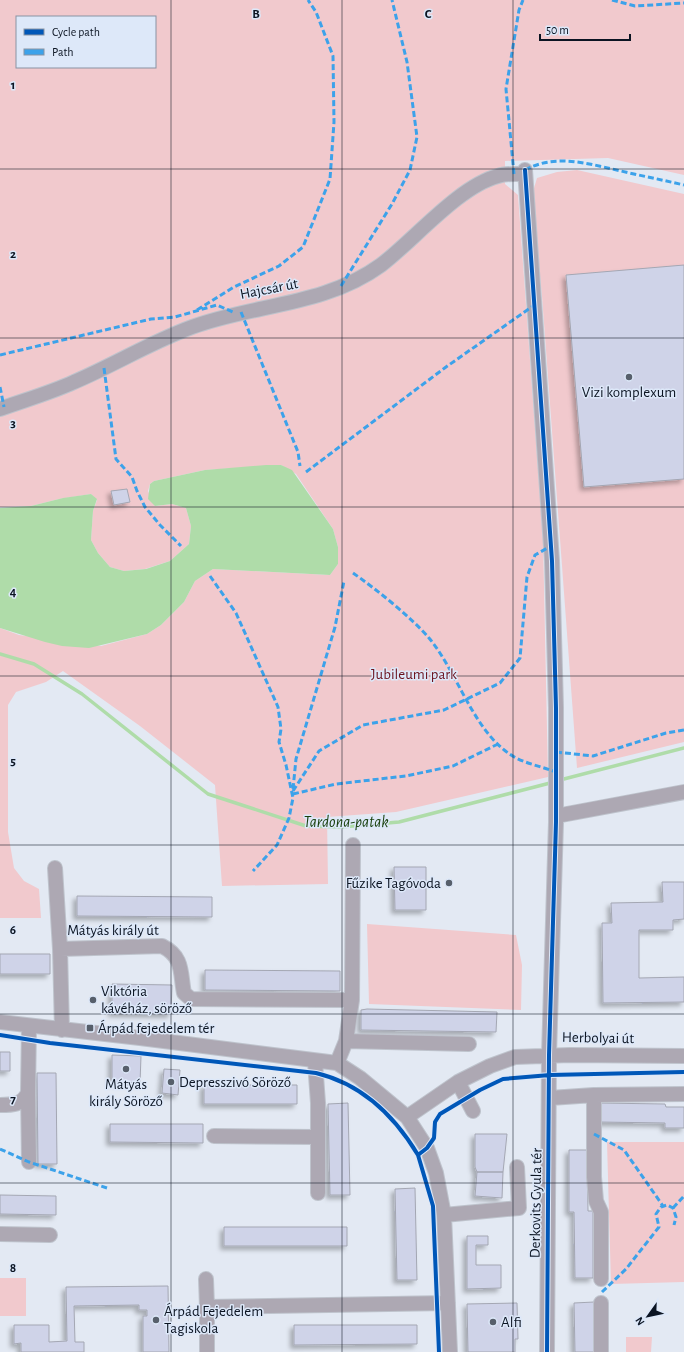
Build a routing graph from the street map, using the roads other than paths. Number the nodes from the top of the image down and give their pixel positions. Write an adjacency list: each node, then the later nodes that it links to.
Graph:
1 (525, 172): 2 (street, Hajcsár út); 4 (street, Derkovits Gyula tér)
2 (0, 409)
3 (684, 792): 4 (street)
4 (556, 816): 14 (street, Derkovits Gyula tér)
5 (353, 845): 8 (street)
6 (55, 868): 7 (street, Mátyás király út)
7 (60, 949): 8 (street, Mátyás király út); 11 (street)
8 (352, 1000): 12 (street)
9 (0, 1022): 10 (street)
10 (29, 1026): 11 (street); 19 (street)
11 (62, 1030): 16 (street)
12 (346, 1041): 13 (street); 17 (street)
13 (468, 1044)
14 (549, 1055): 15 (street, Herbolyai út); 18 (street, Herbolyai út); 22 (street, Derkovits Gyula tér)
15 (684, 1056)
16 (315, 1062): 17 (street); 27 (street)
17 (337, 1063): 25 (street)
18 (458, 1082): 24 (street); 25 (street, Herbolyai út)
19 (28, 1094): 23 (street); 28 (street)
20 (684, 1094): 21 (street)
21 (594, 1095): 22 (street); 35 (street)
22 (550, 1098): 41 (street, Derkovits Gyula tér)
23 (0, 1105)
24 (474, 1111)
25 (407, 1117): 31 (street)
26 (214, 1136): 27 (street)
27 (317, 1137): 30 (street)
28 (29, 1162)
29 (517, 1167): 31 (street)
30 (318, 1193)
31 (444, 1215): 36 (street)
32 (0, 1234): 33 (street)
33 (50, 1235)
34 (206, 1279): 38 (street)
35 (601, 1279)
36 (448, 1303): 38 (street); 40 (street)
37 (601, 1303): 42 (street)
38 (207, 1307): 39 (street)
39 (207, 1352)
40 (450, 1352)
41 (547, 1352)
42 (601, 1352)

